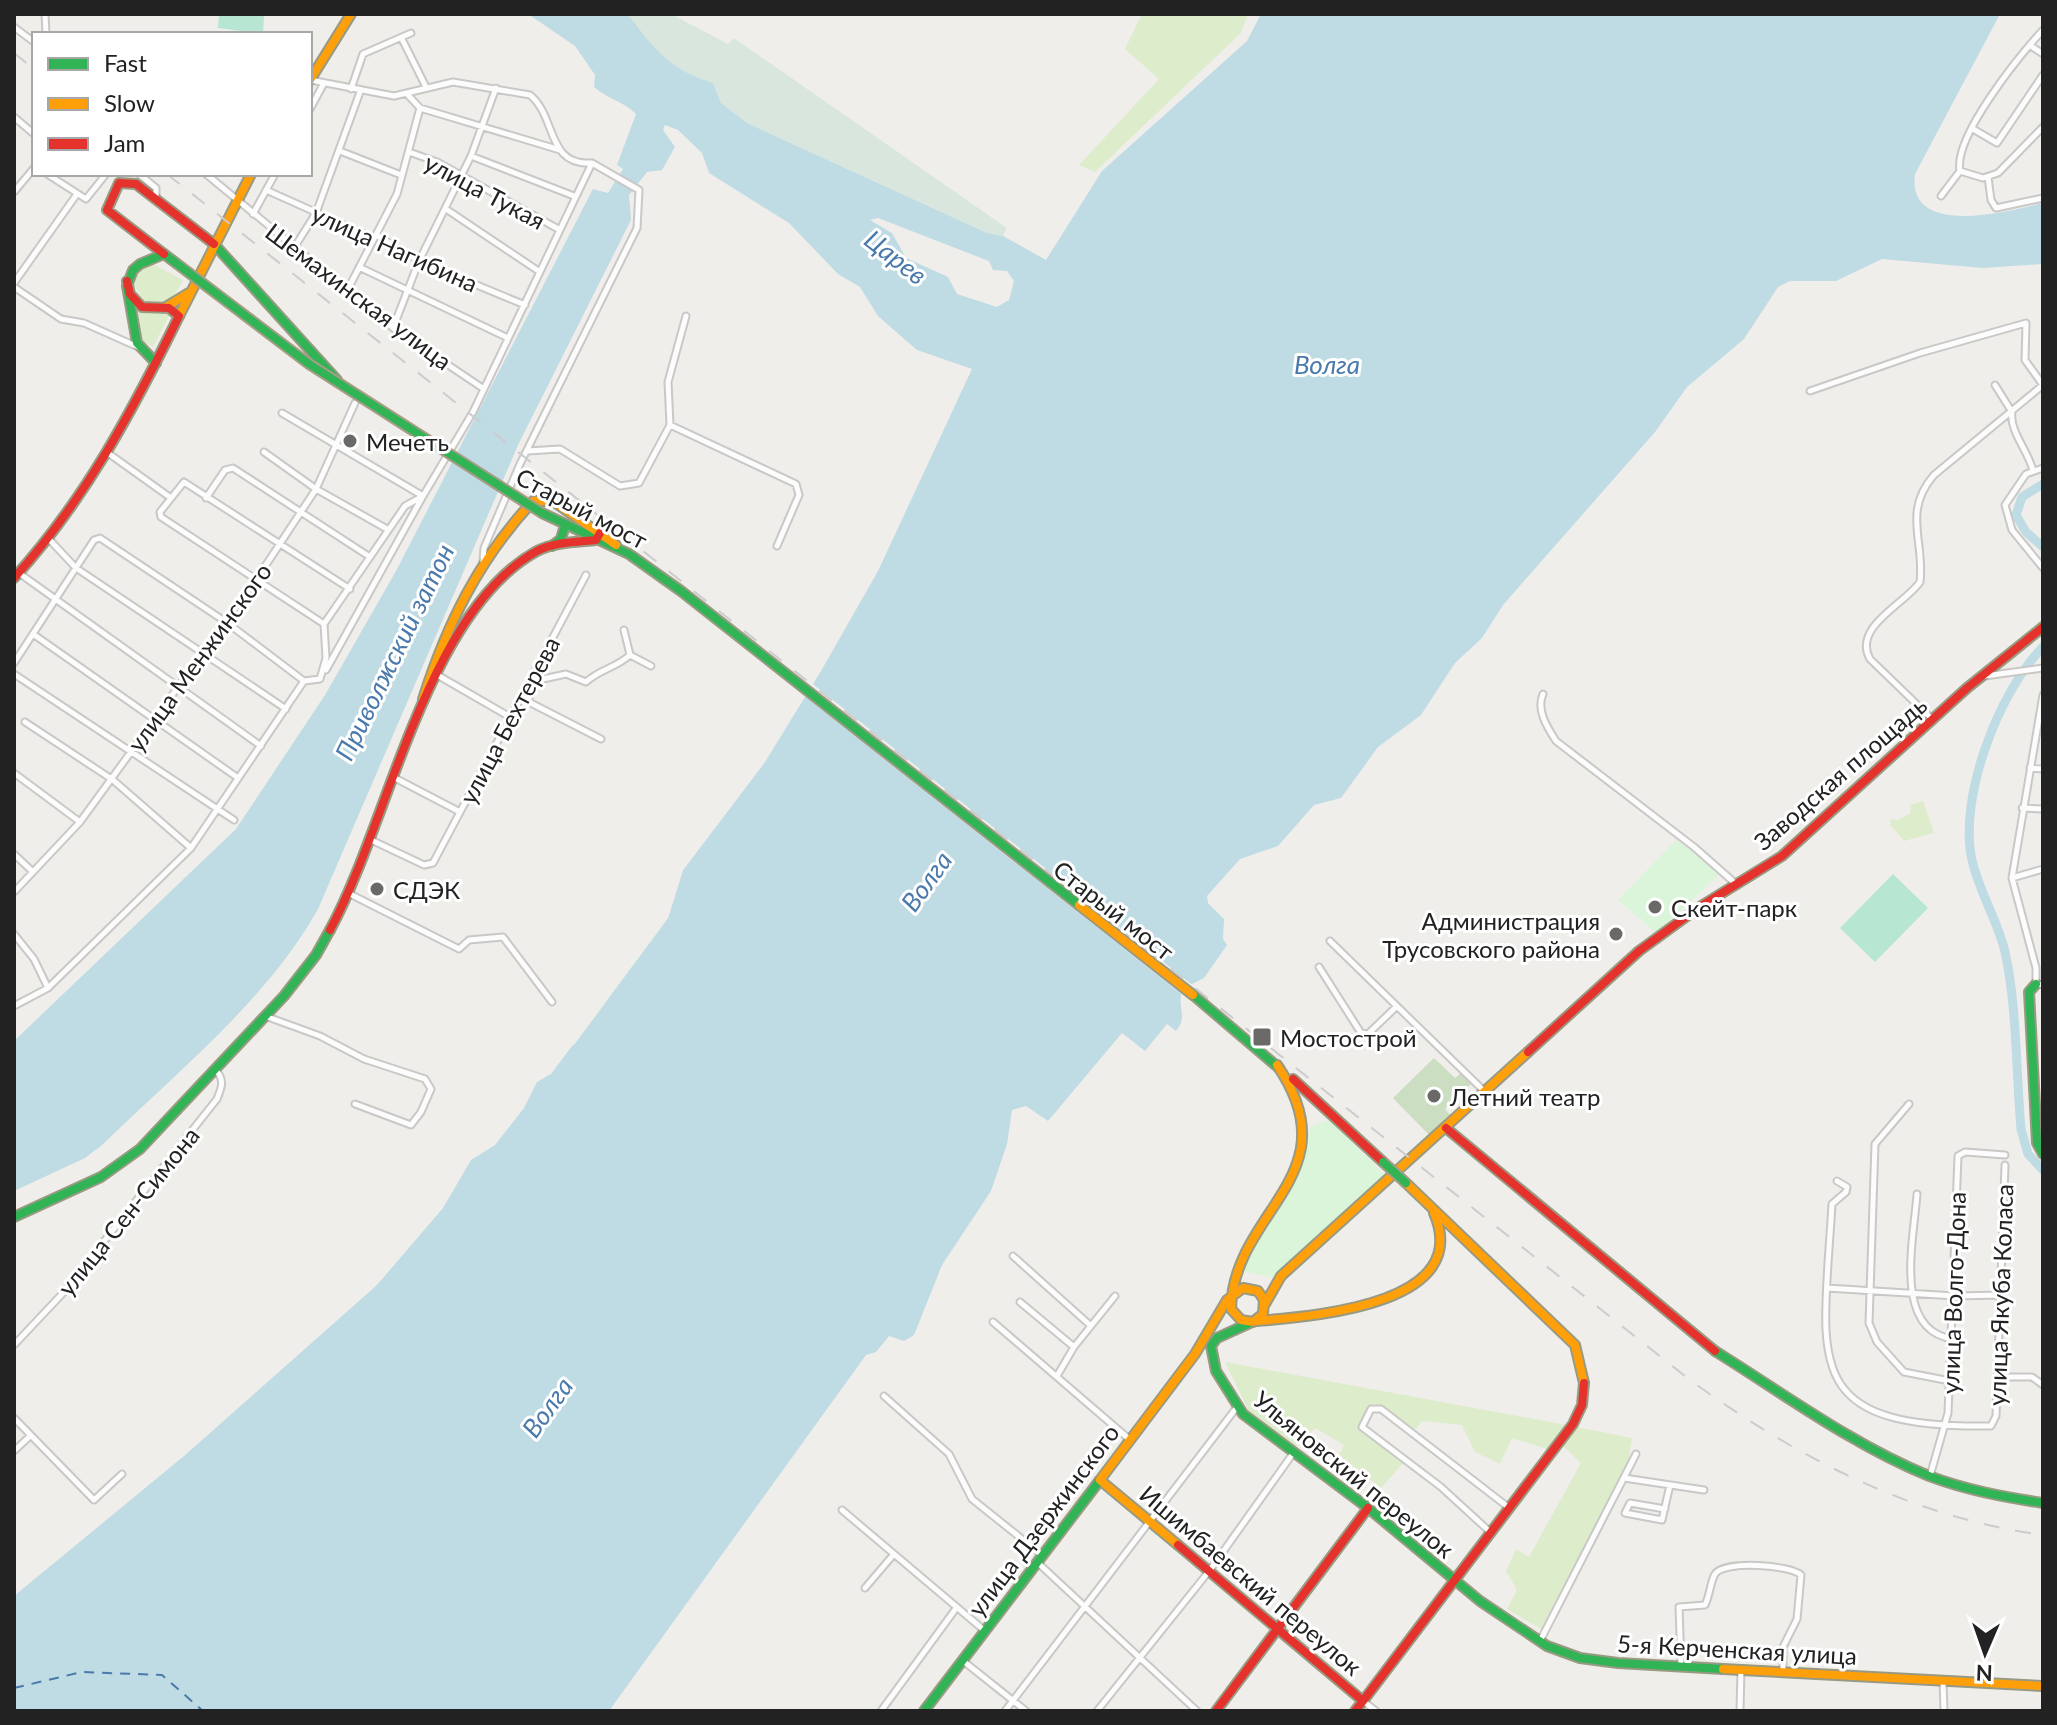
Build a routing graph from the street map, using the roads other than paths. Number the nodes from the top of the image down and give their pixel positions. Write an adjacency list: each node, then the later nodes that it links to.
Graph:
1 (351, 14): 10 (main road)
2 (14, 27): 6 (street)
3 (2043, 30): 7 (street)
4 (411, 33): 5 (street)
5 (402, 39): 13 (street); 15 (street)
6 (32, 40)
7 (2031, 46): 8 (street); 23 (street)
8 (2043, 54)
9 (2043, 75): 23 (street)
10 (312, 77)
11 (312, 80): 12 (street)
12 (324, 83): 15 (street); 18 (street)
13 (426, 87): 14 (street); 17 (street)
14 (496, 88): 22 (street); 25 (street)
15 (351, 89): 16 (street)
16 (360, 91): 17 (street); 26 (street)
17 (407, 94): 19 (street)
18 (312, 105)
19 (420, 108): 22 (street); 27 (street)
20 (14, 117): 24 (street)
21 (2043, 127): 40 (street)
22 (480, 128): 25 (street); 28 (street)
23 (1973, 129): 31 (street)
24 (32, 132)
25 (561, 150): 29 (street)
26 (340, 151): 32 (street); 50 (street)
27 (409, 152): 32 (street); 39 (street, улица Тукая)
28 (471, 156): 39 (street); 44 (street)
29 (592, 163): 44 (street); 83 (street)
30 (32, 170): 42 (street)
31 (1960, 171): 40 (street); 45 (street)
32 (401, 175): 53 (street)
33 (50, 176): 43 (street)
34 (105, 176): 43 (street)
35 (141, 176): 46 (street)
36 (209, 176): 47 (street, Шемахинская улица)
37 (250, 176): 47 (main road)
38 (274, 176): 41 (street)
39 (463, 176): 49 (street); 52 (street, улица Тукая)
40 (1988, 177): 48 (street)
41 (266, 190): 50 (street, улица Нагибина); 51 (street)
42 (14, 192)
43 (77, 194): 61 (street)
44 (574, 196): 52 (street)
45 (1941, 196)
46 (156, 198): 54 (main road); 56 (main road)
47 (237, 198): 51 (street, Шемахинская улица); 54 (main road)
48 (2043, 198)
49 (446, 209): 57 (street); 59 (street)
50 (316, 213): 53 (street, улица Нагибина); 55 (street)
51 (253, 214): 55 (street, Шемахинская улица)
52 (560, 230): 59 (street)
53 (378, 236): 57 (street, улица Нагибина); 58 (street)
54 (214, 244): 64 (main road); 76 (main road, bridge)
55 (294, 248): 62 (street, Шемахинская улица)
56 (164, 254): 60 (main road); 76 (main road, bridge)
57 (419, 261): 63 (street); 65 (street, улица Нагибина)
58 (359, 267): 62 (street); 63 (street)
59 (540, 272): 65 (street)
60 (127, 281): 66 (main road); 71 (main road)
61 (14, 285): 71 (street)
62 (348, 289): 69 (street, Шемахинская улица)
63 (406, 290): 69 (street); 70 (street)
64 (191, 292): 66 (main road); 67 (main road)
65 (525, 305): 70 (street)
66 (164, 308): 67 (main road)
67 (179, 316): 72 (main road)
68 (686, 316): 81 (street)
69 (393, 328): 75 (street, Шемахинская улица)
70 (508, 338): 75 (street)
71 (139, 347): 72 (main road)
72 (156, 363): 85 (main road)
73 (1995, 385): 79 (street)
74 (2043, 385): 77 (street); 79 (street)
75 (484, 389): 89 (street)
76 (349, 391): 93 (main road, Старый мост, bridge)
77 (1810, 391)
78 (355, 403): 82 (street, улица Менжинского)
79 (2012, 412): 87 (street); 133 (street)
80 (282, 413): 82 (street)
81 (670, 425): 83 (street); 98 (street)
82 (338, 447): 88 (street, улица Менжинского); 89 (street)
83 (527, 451): 101 (street)
84 (264, 452): 88 (street)
85 (108, 453): 90 (street); 96 (main road)
86 (2043, 468): 87 (street)
87 (2033, 471): 103 (street)
88 (316, 489): 92 (street, улица Менжинского); 94 (street)
89 (423, 496): 94 (street); 121 (street)
90 (171, 498): 91 (street); 106 (street)
91 (206, 498): 92 (street); 97 (street)
92 (299, 513): 97 (street, улица Менжинского); 100 (street)
93 (565, 525): 95 (main road, Старый мост); 99 (main road)
94 (387, 529): 100 (street)
95 (598, 537): 99 (main road); 101 (main road); 170 (main road, Старый мост)
96 (48, 538): 102 (street); 105 (main road)
97 (278, 545): 106 (street, улица Менжинского); 107 (street)
98 (777, 546)
99 (550, 547): 122 (main road)
100 (370, 557): 107 (street)
101 (483, 561): 134 (main road)
102 (76, 568): 108 (street); 109 (street); 114 (street)
103 (2043, 568)
104 (586, 575): 120 (street, улица Бехтерева)
105 (16, 576): 108 (street)
106 (255, 580): 109 (street, улица Менжинского); 110 (street)
107 (350, 589): 110 (street)
108 (54, 599): 113 (street); 126 (street)
109 (226, 622): 114 (street, улица Менжинского); 125 (street)
110 (324, 624): 121 (street)
111 (2043, 627): 123 (main road, Заводская площадь)
112 (624, 630): 115 (street)
113 (33, 634): 116 (street); 132 (street)
114 (203, 653): 126 (street, улица Менжинского); 130 (street)
115 (630, 655): 117 (street); 124 (street)
116 (14, 663)
117 (651, 666)
118 (2043, 668): 123 (street)
119 (14, 674): 139 (street)
120 (533, 675): 124 (street); 129 (street, улица Бехтерева)
121 (323, 676): 125 (street)
122 (439, 676): 131 (street); 134 (main road)
123 (1982, 676): 133 (main road, Заводская площадь)
124 (540, 679): 129 (street)
125 (304, 681): 130 (street)
126 (179, 687): 132 (street, улица Менжинского); 138 (street)
127 (1543, 694): 158 (street)
128 (2043, 695): 135 (street)
129 (524, 699): 131 (street, улица Бехтерева); 137 (street)
130 (286, 709): 138 (street)
131 (510, 717): 149 (street, улица Бехтерева)
132 (156, 719): 139 (street, улица Менжинского); 144 (street)
133 (1932, 719): 158 (main road, Заводская площадь)
134 (416, 720): 143 (main road)
135 (2041, 721): 140 (street)
136 (25, 722): 145 (street)
137 (601, 739)
138 (261, 746): 144 (street)
139 (131, 751): 145 (street, улица Менжинского); 147 (street)
140 (2030, 768): 141 (street); 146 (street)
141 (2043, 769)
142 (14, 773): 151 (street)
143 (393, 777): 149 (street); 152 (main road)
144 (238, 778): 147 (street)
145 (113, 780): 151 (street, улица Менжинского); 153 (street)
146 (2022, 808): 148 (street); 157 (street)
147 (219, 809): 150 (street); 153 (street)
148 (2043, 809)
149 (460, 812): 152 (street, улица Бехтерева)
150 (234, 820)
151 (80, 822): 156 (street, улица Менжинского)
152 (369, 838): 160 (main road)
153 (191, 848): 165 (street)
154 (14, 854): 156 (street)
155 (2043, 869): 157 (street)
156 (33, 872): 159 (street, улица Менжинского)
157 (2012, 878): 164 (street)
158 (1736, 884): 172 (main road, Заводская площадь)
159 (14, 892)
160 (347, 892): 166 (street); 169 (main road)
161 (14, 934): 165 (street)
162 (1330, 941): 168 (street)
163 (1319, 967): 168 (street)
164 (2040, 985): 176 (main road)
165 (48, 988): 167 (street)
166 (552, 1002)
167 (14, 1006)
168 (1396, 1007): 172 (street)
169 (264, 1016): 171 (main road); 173 (street)
170 (1277, 1065): 181 (main road, bridge); 189 (main road, улица Дзержинского)
171 (215, 1069): 182 (main road); 200 (street, улица Сен-Симона)
172 (1485, 1091): 175 (main road, Заводская площадь)
173 (355, 1104)
174 (1909, 1104): 187 (street)
175 (1446, 1128): 184 (main road, Заводская площадь); 217 (main road)
176 (2043, 1154)
177 (2005, 1155): 192 (street, улица Волго-Дона)
178 (2005, 1165): 190 (street, улица Якуба Коласа)
179 (1837, 1181): 186 (street)
180 (1917, 1194): 188 (street)
181 (1426, 1202): 195 (main road); 223 (main road)
182 (14, 1217)
183 (1013, 1256): 197 (street)
184 (1281, 1276): 185 (main road); 194 (main road)
185 (1252, 1288): 189 (main road); 194 (main road)
186 (1827, 1288): 187 (street); 210 (street)
187 (1871, 1289): 188 (street); 205 (street)
188 (1914, 1293): 192 (street); 199 (street)
189 (1232, 1295): 195 (main road); 202 (main road, улица Дзержинского)
190 (2001, 1295): 192 (street); 204 (street, улица Якуба Коласа)
191 (1115, 1296): 197 (street)
192 (1955, 1296): 199 (street, улица Волго-Дона)
193 (1020, 1302): 201 (street)
194 (1265, 1305): 195 (main road)
195 (1254, 1321): 198 (main road)
196 (993, 1322): 203 (street)
197 (1091, 1326): 201 (street)
198 (1217, 1338): 202 (street); 208 (main road, Ульяновский переулок)
199 (1953, 1339): 205 (street, улица Волго-Дона)
200 (14, 1345)
201 (1074, 1347): 203 (street)
202 (1195, 1354): 212 (main road, улица Дзержинского)
203 (1057, 1376): 212 (street)
204 (1998, 1377): 206 (street); 210 (street, улица Якуба Коласа)
205 (1950, 1381): 210 (street, улица Волго-Дона)
206 (2043, 1385)
207 (884, 1396): 230 (street)
208 (1237, 1407): 214 (main road, Ульяновский переулок); 227 (street)
209 (14, 1418): 211 (street)
210 (1945, 1427): 217 (street, улица Волго-Дона)
211 (30, 1436): 213 (street); 216 (street)
212 (1129, 1439): 219 (main road, улица Дзержинского)
213 (14, 1451)
214 (1294, 1452): 224 (main road, Ульяновский переулок); 231 (street)
215 (1636, 1454): 218 (street)
216 (122, 1474)
217 (1930, 1476): 222 (main road)
218 (1624, 1478): 220 (street); 238 (street)
219 (1100, 1480): 227 (main road, Ишимбаевский переулок); 230 (main road, улица Дзержинского)
220 (1670, 1485): 221 (street); 225 (street)
221 (1704, 1490)
222 (2043, 1503)
223 (1508, 1507): 228 (main road); 228 (street)
224 (1368, 1508): 232 (main road, Ульяновский переулок); 236 (main road)
225 (1665, 1509): 225 (street)
226 (842, 1510): 229 (street)
227 (1151, 1523): 231 (main road, Ишимбаевский переулок); 234 (street)
228 (1489, 1531): 232 (main road)
229 (894, 1554): 233 (street); 235 (street)
230 (1040, 1558): 234 (street); 237 (main road, улица Дзержинского)
231 (1210, 1570): 236 (main road, Ишимбаевский переулок); 239 (street)
232 (1453, 1579): 238 (main road, 5-я Керченская улица); 247 (main road)
233 (865, 1588)
234 (1085, 1606): 239 (street); 246 (street)
235 (957, 1607): 237 (street); 248 (street)
236 (1276, 1630): 247 (main road, Ишимбаевский переулок); 254 (main road)
237 (985, 1631): 240 (main road, улица Дзержинского)
238 (1540, 1642): 241 (main road, 5-я Керченская улица)
239 (1137, 1658): 252 (street); 253 (street)
240 (962, 1660): 246 (street); 249 (main road, улица Дзержинского)
241 (1681, 1666): 242 (main road, 5-я Керченская улица); 243 (street)
242 (1741, 1669): 243 (main road, 5-я Керченская улица); 257 (street)
243 (1783, 1672): 244 (main road, 5-я Керченская улица)
244 (1943, 1681): 245 (main road, 5-я Керченская улица); 258 (street)
245 (2043, 1686)
246 (1014, 1701): 250 (street); 251 (street)
247 (1363, 1701): 255 (main road); 256 (street, Ишимбаевский переулок)
248 (881, 1711)
249 (924, 1711)
250 (1005, 1711)
251 (1026, 1711)
252 (1097, 1711)
253 (1197, 1711)
254 (1216, 1711)
255 (1355, 1711)
256 (1376, 1711)
257 (1740, 1711)
258 (1944, 1711)

